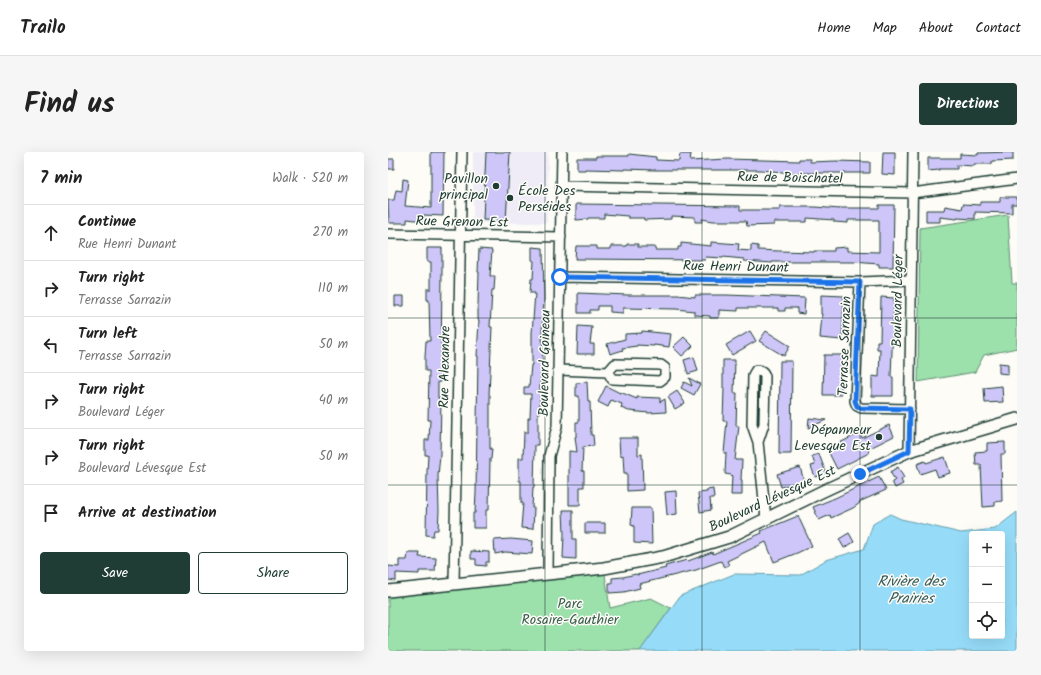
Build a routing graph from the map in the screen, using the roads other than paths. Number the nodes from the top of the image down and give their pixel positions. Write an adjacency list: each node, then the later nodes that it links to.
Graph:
1 (462, 152): 8 (street, Rue Alexandre)
2 (562, 152): 5 (street, Boulevard Goineau)
3 (913, 152): 6 (street, Boulevard Léger)
4 (1017, 179): 6 (street, Rue de Boischatel)
5 (562, 186): 6 (street, Rue de Boischatel); 9 (street, Boulevard Goineau)
6 (912, 193): 11 (street, Boulevard Léger)
7 (388, 234): 8 (street, Rue Grenon Est)
8 (460, 235): 9 (street, Rue Grenon Est); 21 (street, Rue Alexandre)
9 (561, 237): 10 (street, Boulevard Goineau)
10 (560, 277): 12 (street, Rue Henri Dunant); 13 (street, Boulevard Goineau)
11 (911, 280): 12 (street, Rue Henri Dunant); 15 (street, Boulevard Léger)
12 (860, 282): 15 (street, Terrasse Sarrazin)
13 (558, 370): 14 (street); 20 (street, Boulevard Goineau)
14 (608, 372): 14 (street)
15 (910, 409): 18 (street, Boulevard Léger)
16 (1017, 419): 18 (street, Boulevard Lévesque Est)
17 (758, 442): 17 (street); 19 (street)
18 (909, 451): 19 (street, Boulevard Lévesque Est)
19 (766, 519): 20 (street, Boulevard Lévesque Est)
20 (548, 574): 21 (street, Boulevard Lévesque Est)
21 (454, 583): 22 (street, Boulevard Lévesque Est)
22 (388, 591)

